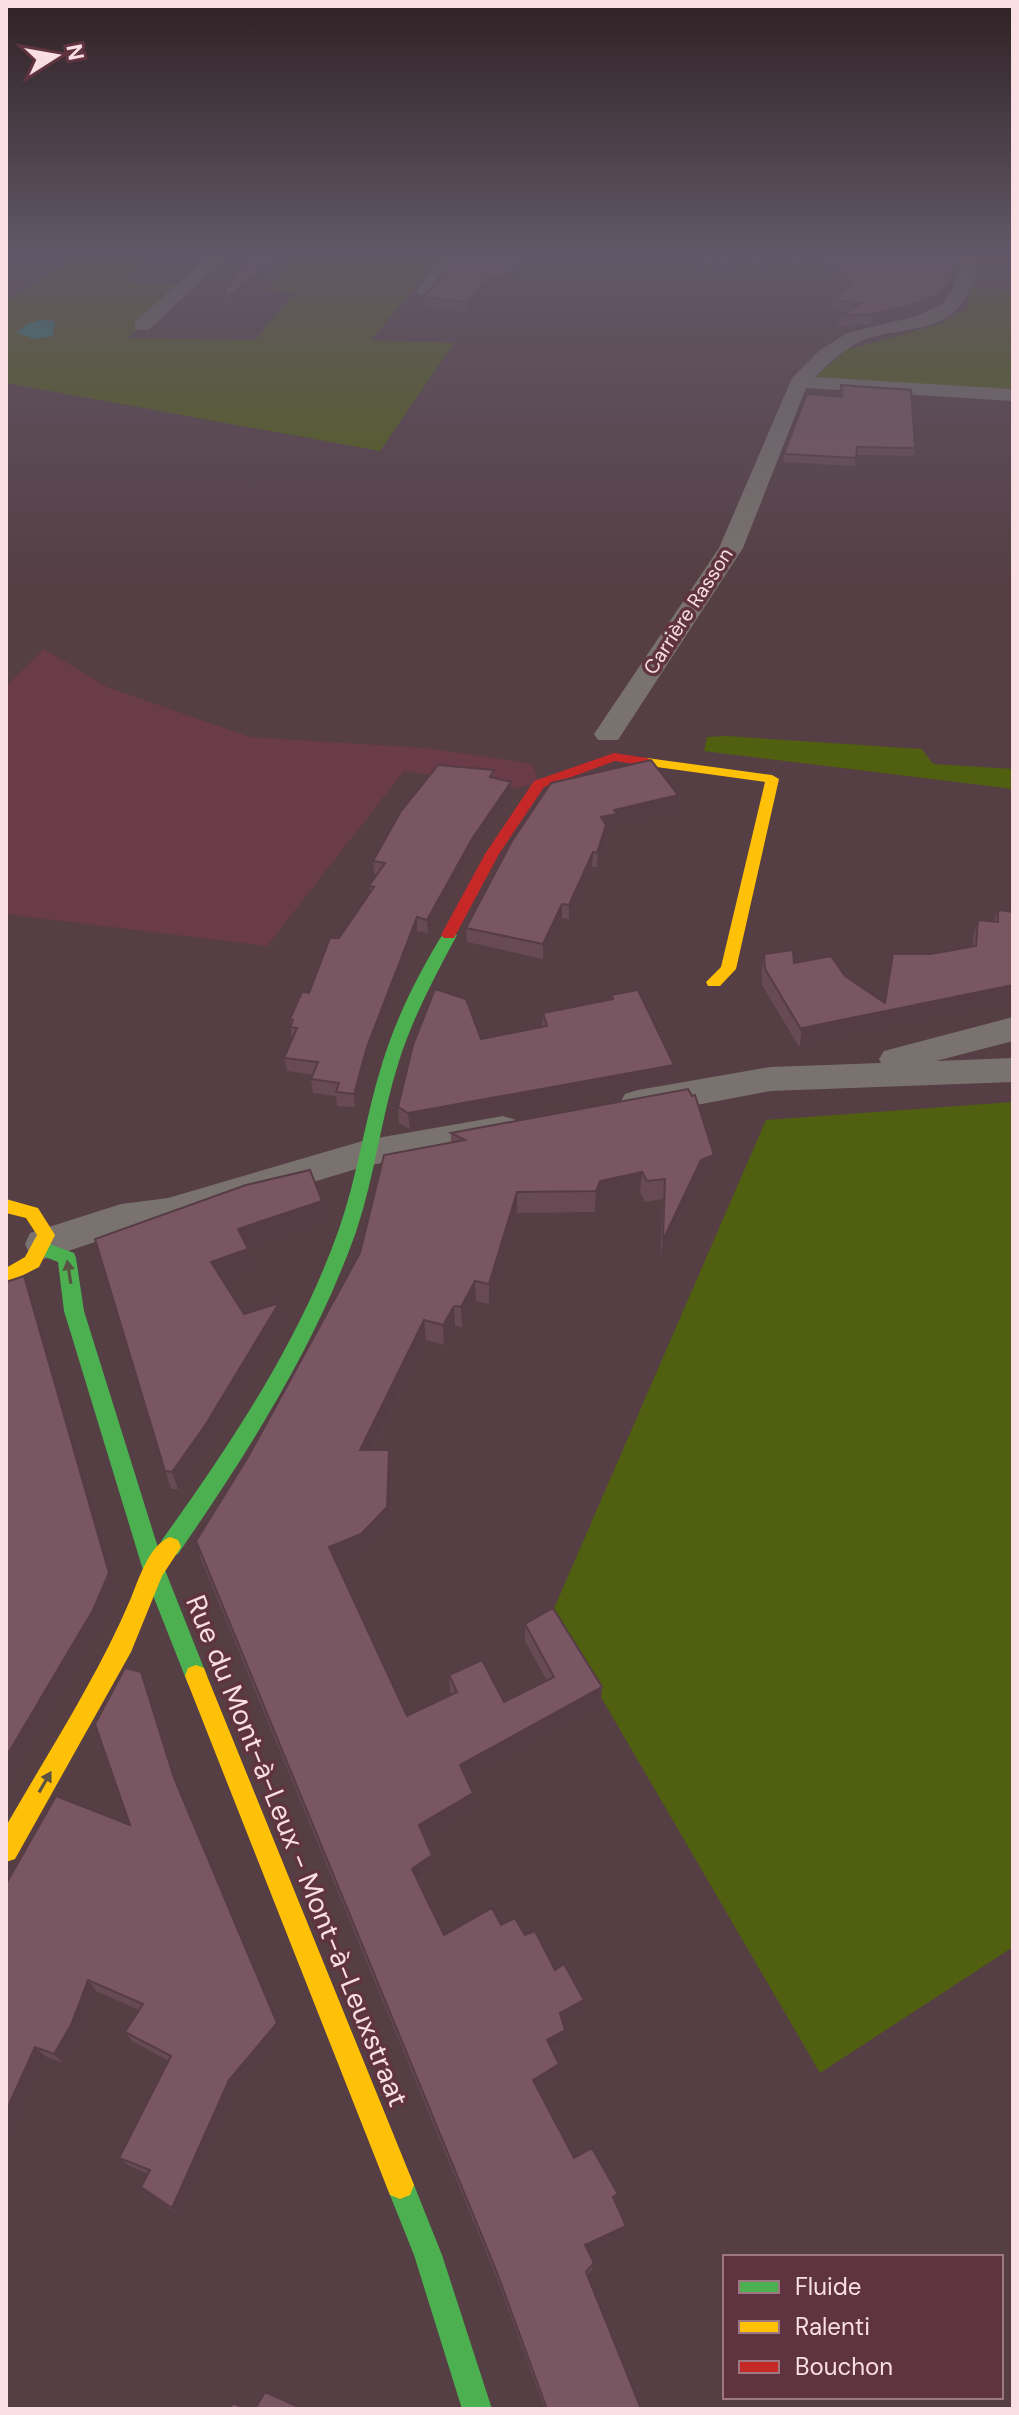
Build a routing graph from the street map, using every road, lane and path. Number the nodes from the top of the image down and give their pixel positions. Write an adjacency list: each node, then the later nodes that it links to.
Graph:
1 (817, 364): 2 (street, Carrière Rasson)
2 (799, 382): 3 (street); 4 (street, Carrière Rasson)
3 (1013, 395)
4 (608, 734)
5 (714, 982): 11 (street)
6 (1013, 1029): 8 (street)
7 (1013, 1070): 8 (street)
8 (838, 1075): 9 (street)
9 (603, 1110)
10 (542, 1121): 11 (street)
11 (366, 1153): 12 (street); 15 (street)
12 (34, 1249): 13 (street); 14 (street, Rue du Mont-à-Leux - Mont-à-Leuxstraat); 14 (street, Rue du Mont-à-Leux - Mont-à-Leuxstraat, one-way to 12)
13 (6, 1277)
14 (74, 1311): 15 (street, Rue du Mont-à-Leux - Mont-à-Leuxstraat)
15 (154, 1570): 16 (street, one-way to 15); 17 (street, Rue du Mont-à-Leux - Mont-à-Leuxstraat)
16 (6, 1850)
17 (477, 2409)

